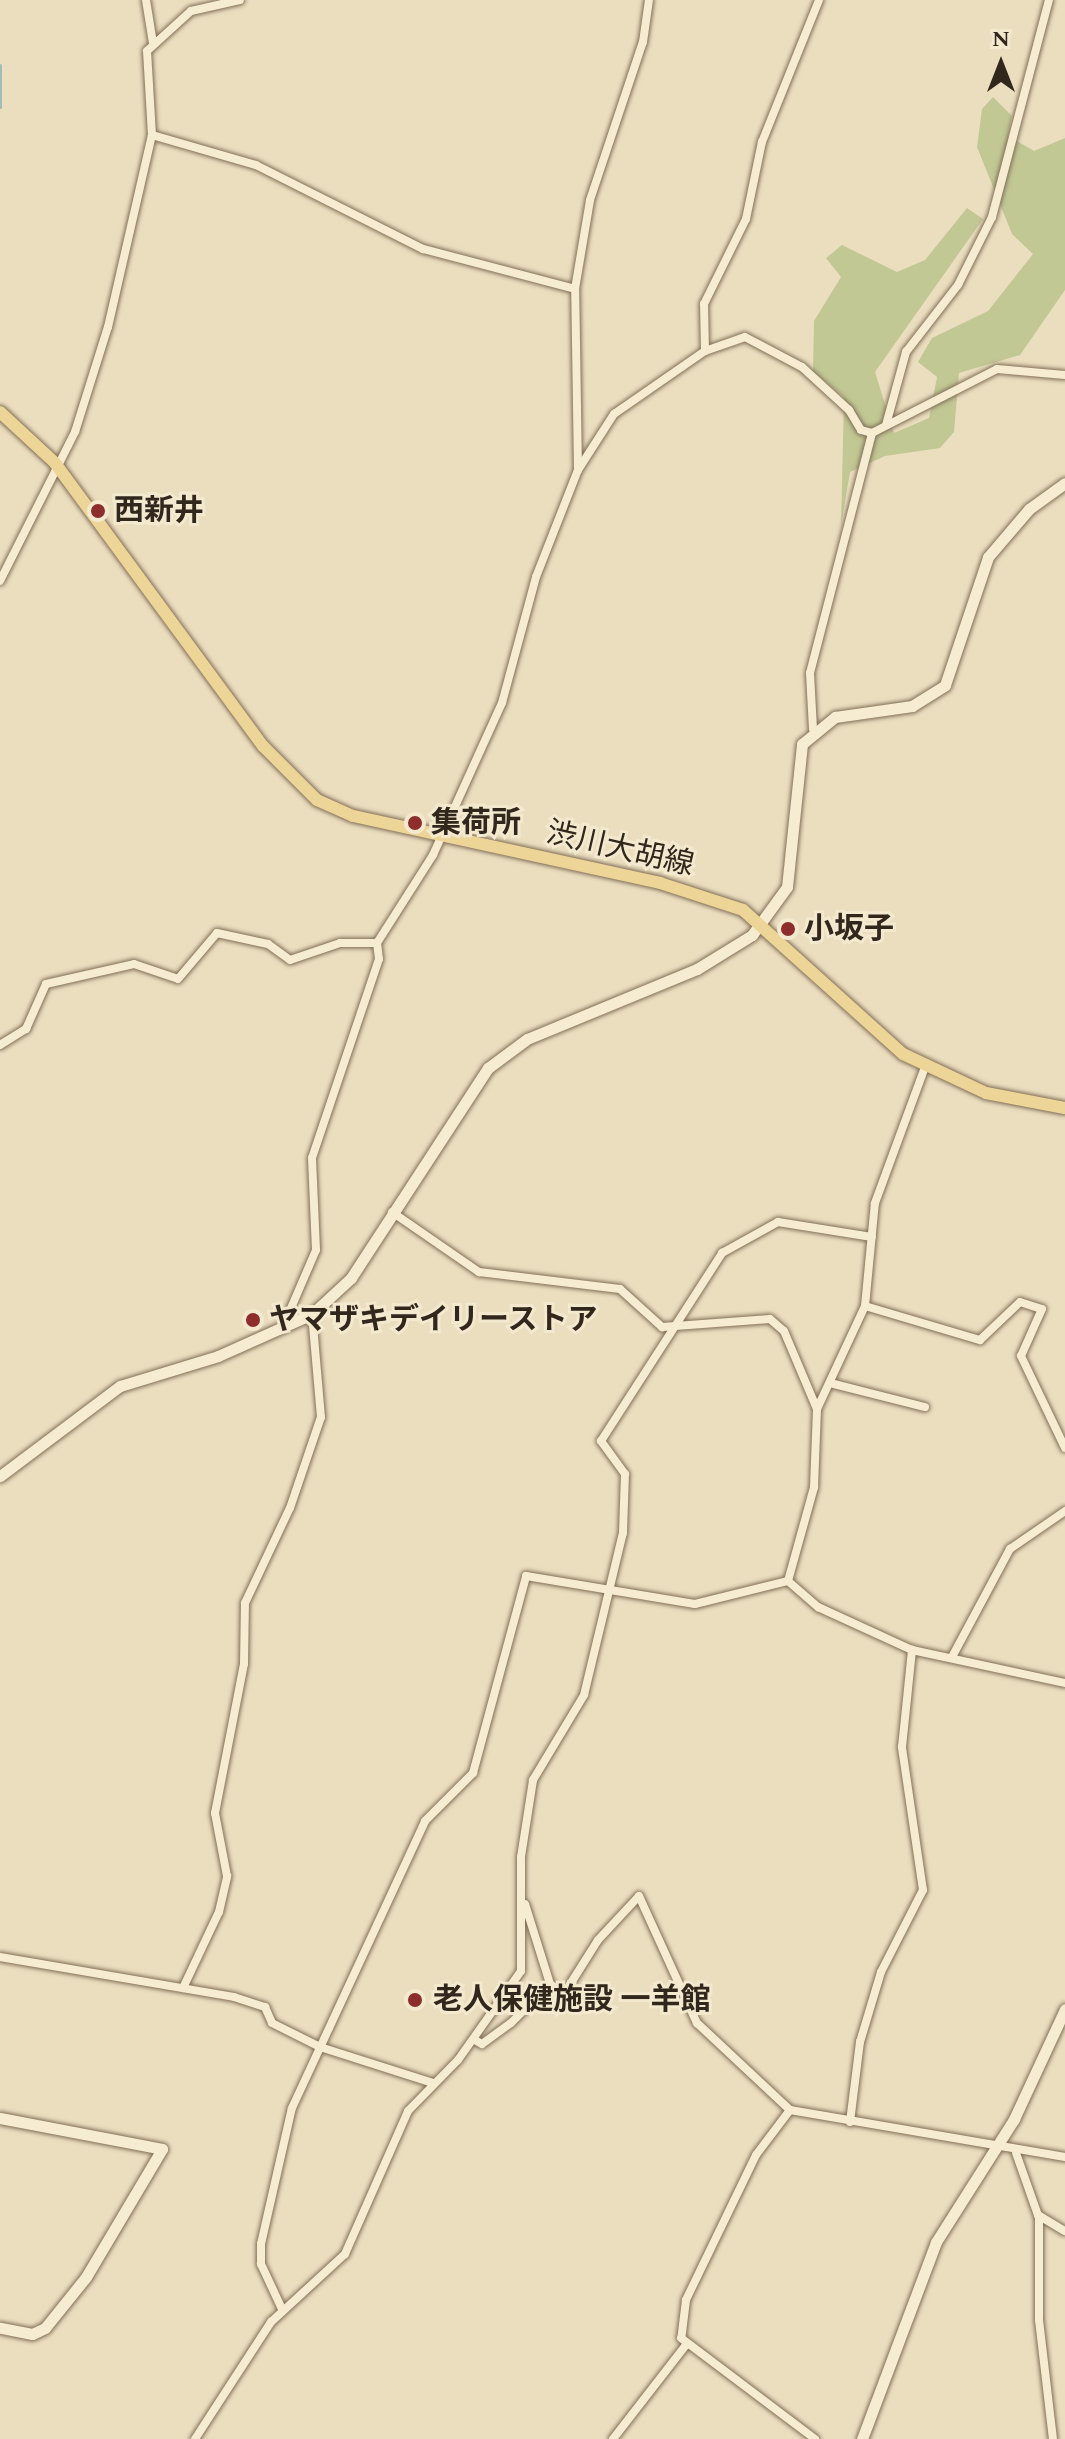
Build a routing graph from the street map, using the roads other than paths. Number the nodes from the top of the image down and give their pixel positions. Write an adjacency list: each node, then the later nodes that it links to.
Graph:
1 (146, 0): 6 (street)
2 (240, 0): 6 (street)
3 (649, 0): 8 (street)
4 (819, 0): 9 (street)
5 (1049, 0): 12 (street)
6 (153, 43): 7 (street)
7 (152, 135): 8 (street); 14 (street)
8 (575, 289): 15 (street)
9 (705, 351): 13 (street); 15 (street)
10 (1065, 375): 12 (street)
11 (0, 412): 14 (main road, 渋川大胡線)
12 (886, 425): 13 (street)
13 (872, 433): 18 (street)
14 (55, 463): 17 (street); 19 (main road, 渋川大胡線)
15 (578, 470): 19 (street)
16 (1065, 483): 18 (main road)
17 (0, 581)
18 (813, 729): 20 (main road)
19 (443, 835): 20 (main road, 渋川大胡線); 21 (street)
20 (764, 923): 23 (main road, 渋川大胡線); 25 (main road)
21 (377, 943): 22 (street); 30 (street)
22 (0, 1045)
23 (925, 1067): 24 (main road, 渋川大胡線); 26 (street)
24 (1065, 1108)
25 (392, 1212): 28 (main road); 29 (street)
26 (872, 1237): 27 (street); 29 (street)
27 (865, 1306): 31 (street); 34 (street)
28 (312, 1314): 30 (main road); 45 (street)
29 (674, 1329): 33 (street); 38 (street)
30 (282, 1330): 35 (main road)
31 (830, 1383): 32 (street); 33 (street)
32 (925, 1407)
33 (817, 1409): 37 (street)
34 (1065, 1448)
35 (0, 1476)
36 (1065, 1511): 40 (street)
37 (788, 1581): 38 (street); 39 (street)
38 (612, 1590): 42 (street); 48 (street)
39 (912, 1650): 40 (street); 52 (street)
40 (952, 1657): 41 (street)
41 (1065, 1683)
42 (521, 1891): 44 (street); 47 (street)
43 (0, 1957): 45 (street)
44 (550, 1984): 47 (street); 50 (street)
45 (183, 1988): 48 (street)
46 (1065, 2009): 53 (main road)
47 (475, 2040): 49 (street)
48 (320, 2047): 49 (street); 58 (street)
49 (433, 2083): 58 (street)
50 (790, 2110): 52 (street); 60 (street)
51 (0, 2118): 59 (main road)
52 (850, 2122): 53 (street)
53 (995, 2149): 54 (street); 64 (main road)
54 (1016, 2153): 55 (street); 56 (street)
55 (1065, 2157)
56 (1037, 2214): 57 (street); 65 (street)
57 (1065, 2231)
58 (282, 2309): 61 (street)
59 (0, 2328)
60 (686, 2345): 62 (street); 63 (street)
61 (195, 2439)
62 (613, 2439)
63 (815, 2439)
64 (862, 2439)
65 (1053, 2439)

